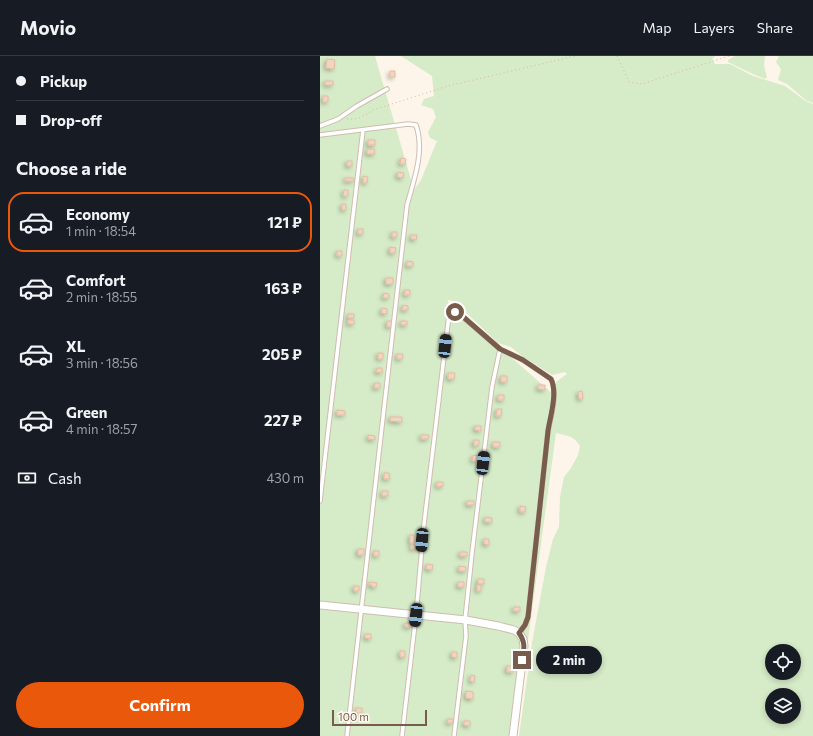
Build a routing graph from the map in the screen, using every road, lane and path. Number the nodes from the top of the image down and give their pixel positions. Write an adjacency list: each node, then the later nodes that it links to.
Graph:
1 (575, 56): 5 (path)
2 (617, 56): 3 (path)
3 (729, 56)
4 (387, 89): 5 (lane)
5 (338, 119): 6 (lane)
6 (320, 126)
7 (363, 130): 8 (lane); 10 (lane); 12 (lane)
8 (320, 135)
9 (500, 349): 13 (lane); 14 (lane); 15 (lane)
10 (320, 501)
11 (320, 605): 12 (street)
12 (362, 609): 13 (street); 16 (lane)
13 (416, 615): 14 (street); 17 (lane)
14 (465, 620): 15 (street); 18 (lane)
15 (519, 633): 19 (street)
16 (347, 736)
17 (402, 736)
18 (454, 736)
19 (513, 736)

